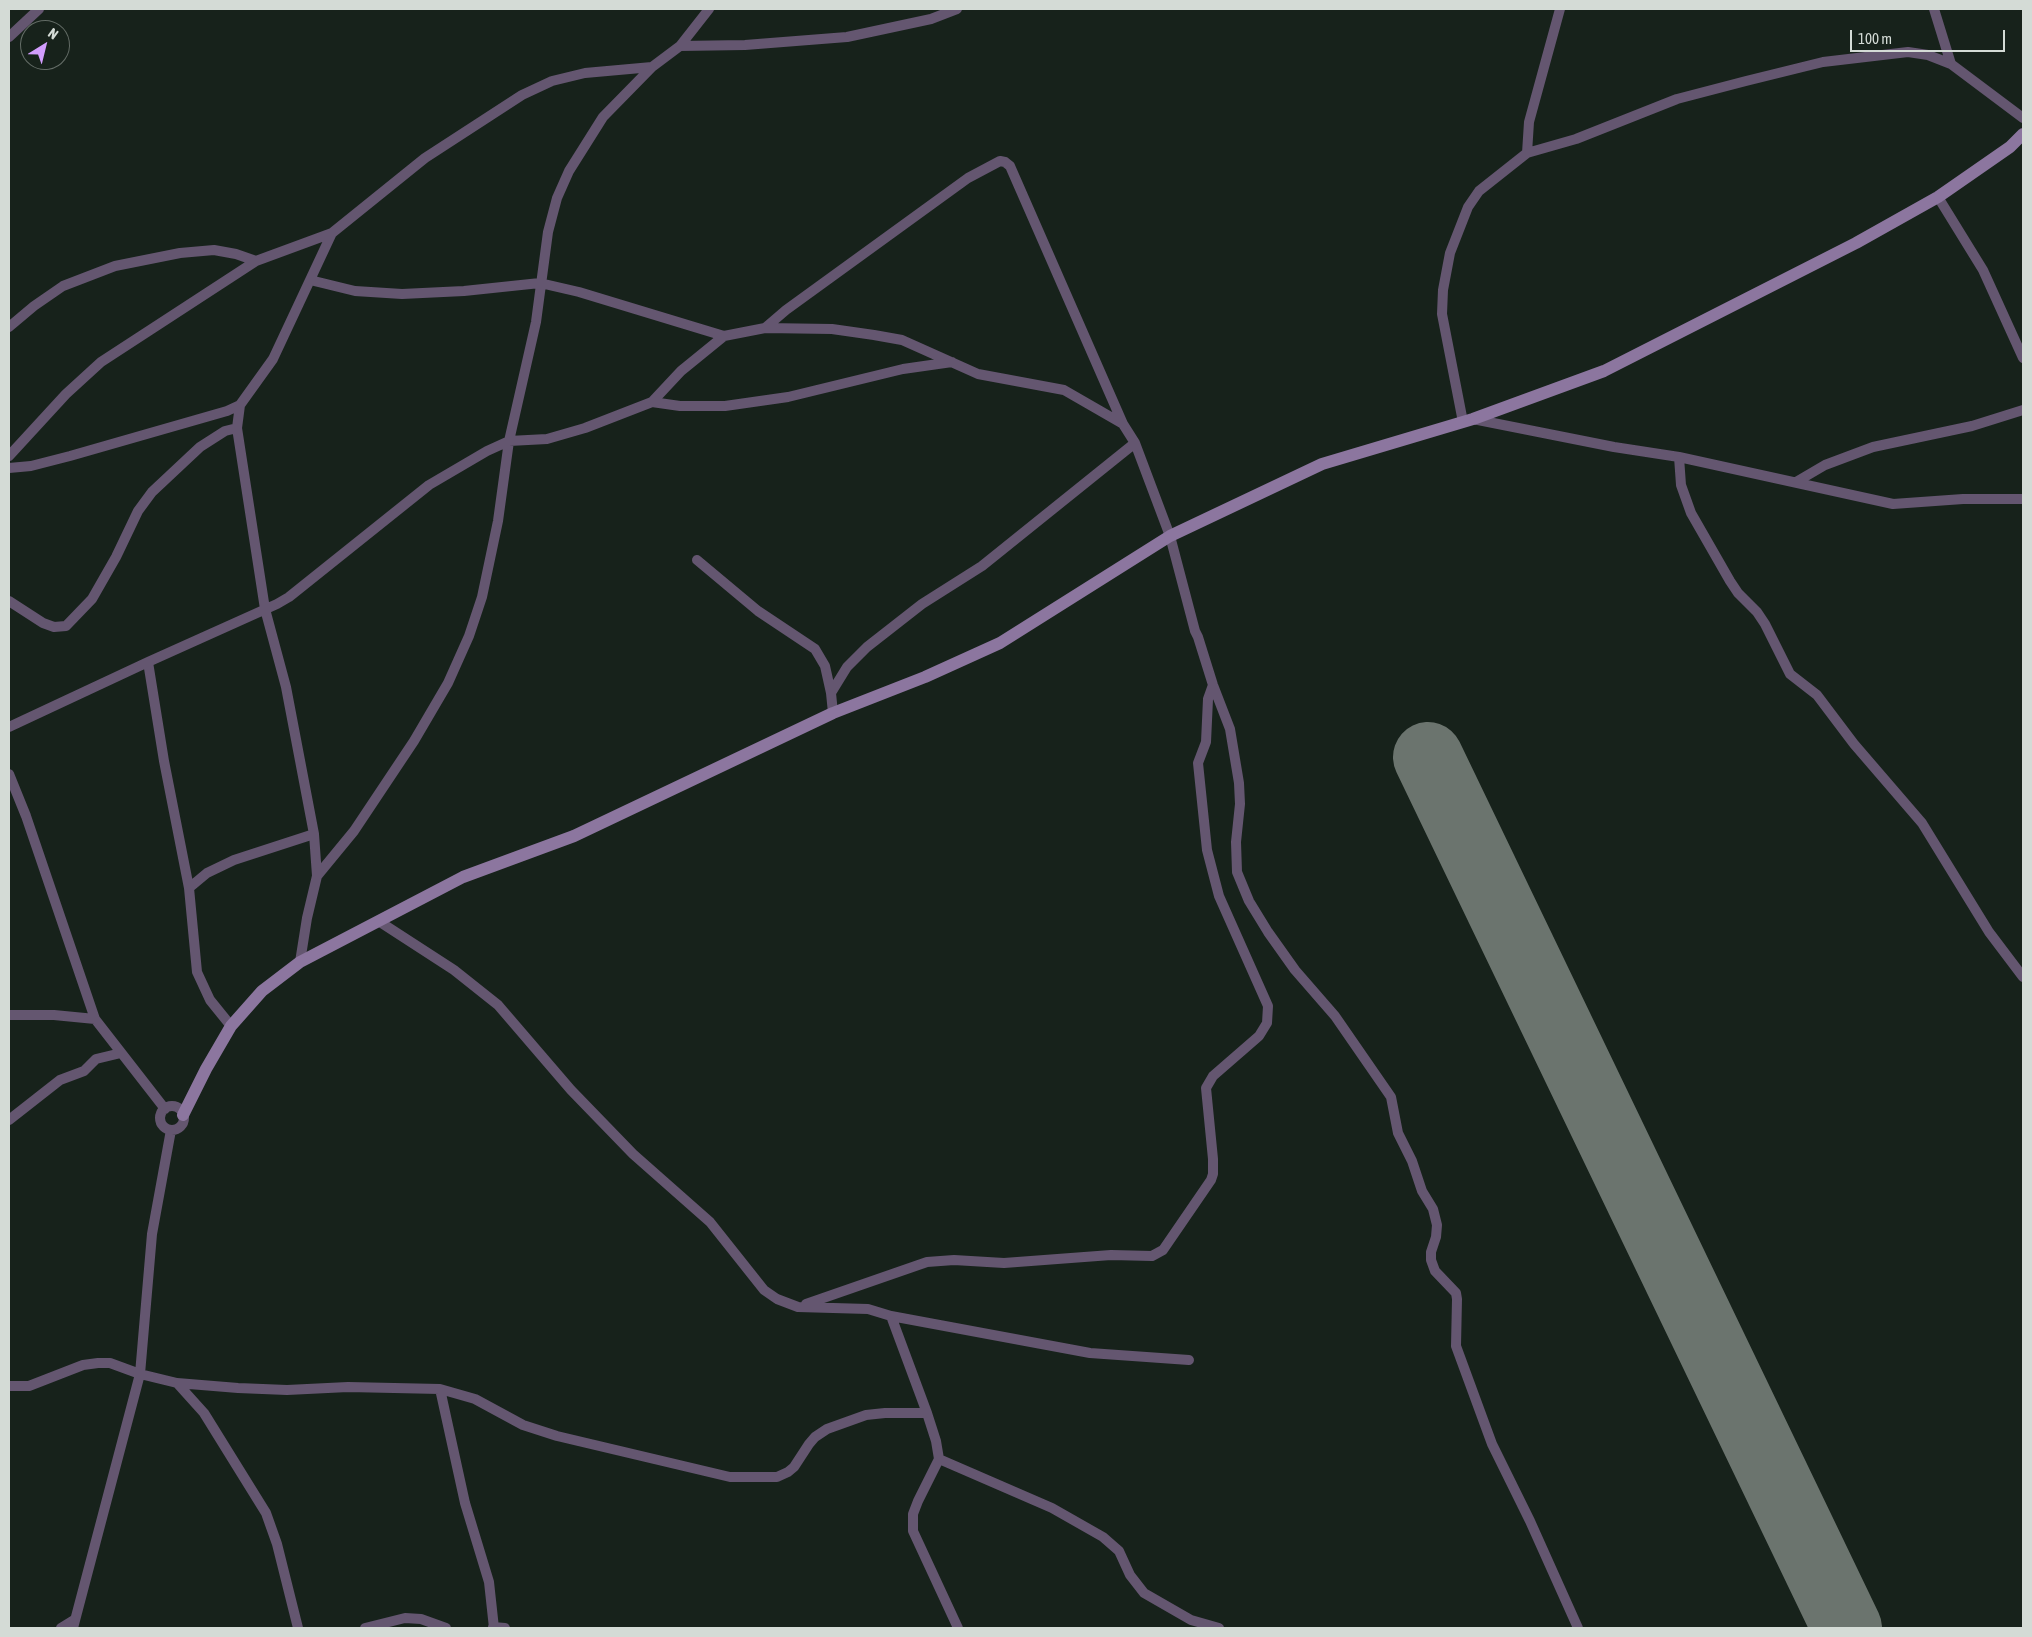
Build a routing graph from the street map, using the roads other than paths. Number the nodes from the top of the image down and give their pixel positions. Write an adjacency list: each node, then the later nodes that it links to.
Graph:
1 (40, 9): 6 (street)
2 (709, 9): 7 (street)
3 (957, 9): 7 (street)
4 (1560, 9): 12 (street)
5 (1934, 9): 8 (street)
6 (9, 37)
7 (680, 46): 9 (street)
8 (1951, 64): 10 (street); 12 (street)
9 (652, 67): 14 (street); 17 (street)
10 (2023, 118)
11 (2023, 134): 13 (street)
12 (1527, 153): 26 (street)
13 (1938, 197): 21 (street); 26 (street)
14 (332, 233): 15 (street); 16 (street)
15 (256, 261): 18 (street); 31 (street)
16 (310, 280): 17 (street); 24 (street)
17 (540, 283): 20 (street); 29 (street)
18 (9, 327)
19 (765, 328): 20 (street); 22 (street); 27 (street)
20 (724, 336): 23 (street)
21 (2023, 358)
22 (952, 362): 23 (street); 27 (street)
23 (652, 402): 29 (street)
24 (240, 405): 28 (street); 33 (street)
25 (2023, 410): 34 (street)
26 (1468, 421): 32 (street); 36 (street)
27 (1123, 424): 30 (street)
28 (236, 428): 38 (street); 39 (street)
29 (509, 441): 39 (street); 47 (street)
30 (1135, 443): 36 (street); 42 (street)
31 (9, 456)
32 (1679, 457): 34 (street); 51 (street)
33 (9, 468)
34 (1796, 482): 35 (street)
35 (2023, 499)
36 (1170, 536): 41 (street); 43 (street)
37 (697, 560): 42 (street)
38 (9, 601)
39 (265, 609): 40 (street); 46 (street)
40 (148, 662): 44 (street); 48 (street)
41 (1213, 685): 60 (street); 78 (street)
42 (831, 693): 43 (street)
43 (833, 713): 49 (street)
44 (9, 727)
45 (9, 774): 53 (street)
46 (314, 834): 47 (street); 48 (street)
47 (317, 876): 50 (street)
48 (189, 888): 54 (street)
49 (380, 922): 50 (street); 60 (street)
50 (300, 962): 54 (street)
51 (2023, 977)
52 (9, 1015): 53 (street)
53 (95, 1019): 55 (street)
54 (231, 1026): 57 (street)
55 (122, 1053): 56 (street); 58 (street)
56 (165, 1109): 57 (street); 59 (street)
57 (183, 1115): 59 (street)
58 (9, 1120)
59 (171, 1130): 63 (street)
60 (798, 1307): 61 (street)
61 (891, 1316): 62 (street); 67 (street)
62 (1189, 1360)
63 (140, 1374): 64 (street); 65 (street); 69 (street)
64 (177, 1383): 66 (street); 71 (street)
65 (9, 1386)
66 (440, 1389): 67 (street); 74 (street)
67 (927, 1413): 68 (street)
68 (938, 1459): 76 (street); 77 (street)
69 (73, 1624): 70 (street)
70 (61, 1628)
71 (298, 1628)
72 (365, 1628): 73 (street)
73 (446, 1628)
74 (494, 1628): 75 (street)
75 (505, 1628)
76 (958, 1628)
77 (1220, 1628)
78 (1578, 1628)

